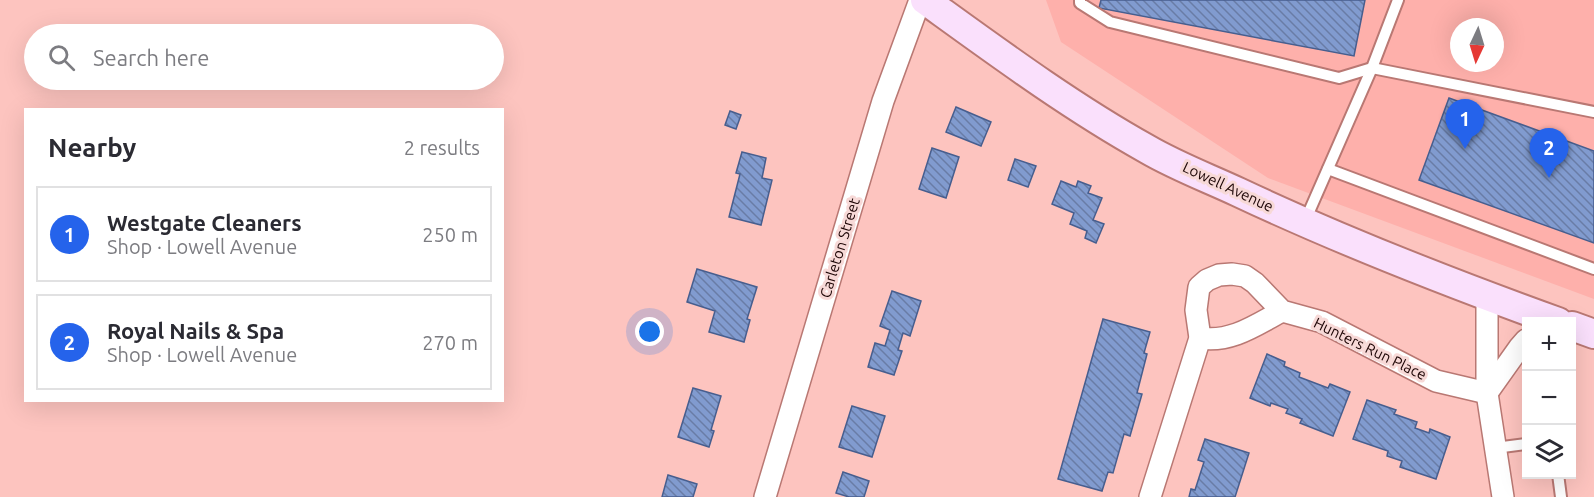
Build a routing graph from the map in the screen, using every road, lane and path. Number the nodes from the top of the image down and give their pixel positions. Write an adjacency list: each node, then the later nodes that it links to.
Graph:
1 (920, 0): 21 (street, Carleton Street)
2 (925, 0): 8 (main road, Lowell Avenue)
3 (1080, 0): 5 (lane)
4 (1398, 0): 5 (lane)
5 (1372, 68): 6 (lane); 7 (lane)
6 (1594, 112)
7 (1328, 169): 8 (lane); 9 (lane)
8 (1304, 222): 10 (main road, Lowell Avenue)
9 (1594, 269)
10 (1487, 296): 12 (main road, Lowell Avenue); 17 (street)
11 (1282, 311): 15 (street); 15 (street); 17 (street, Hunters Run Place)
12 (1543, 317)
13 (1576, 328): 14 (main road, Lowell Avenue)
14 (1594, 334)
15 (1200, 338): 22 (street)
16 (1522, 345): 17 (street)
17 (1487, 393): 19 (street)
18 (1522, 445): 19 (lane)
19 (1495, 448): 23 (street)
20 (1559, 479): 24 (lane)
21 (765, 497)
22 (1150, 497)
23 (1503, 497)
24 (1561, 497)

